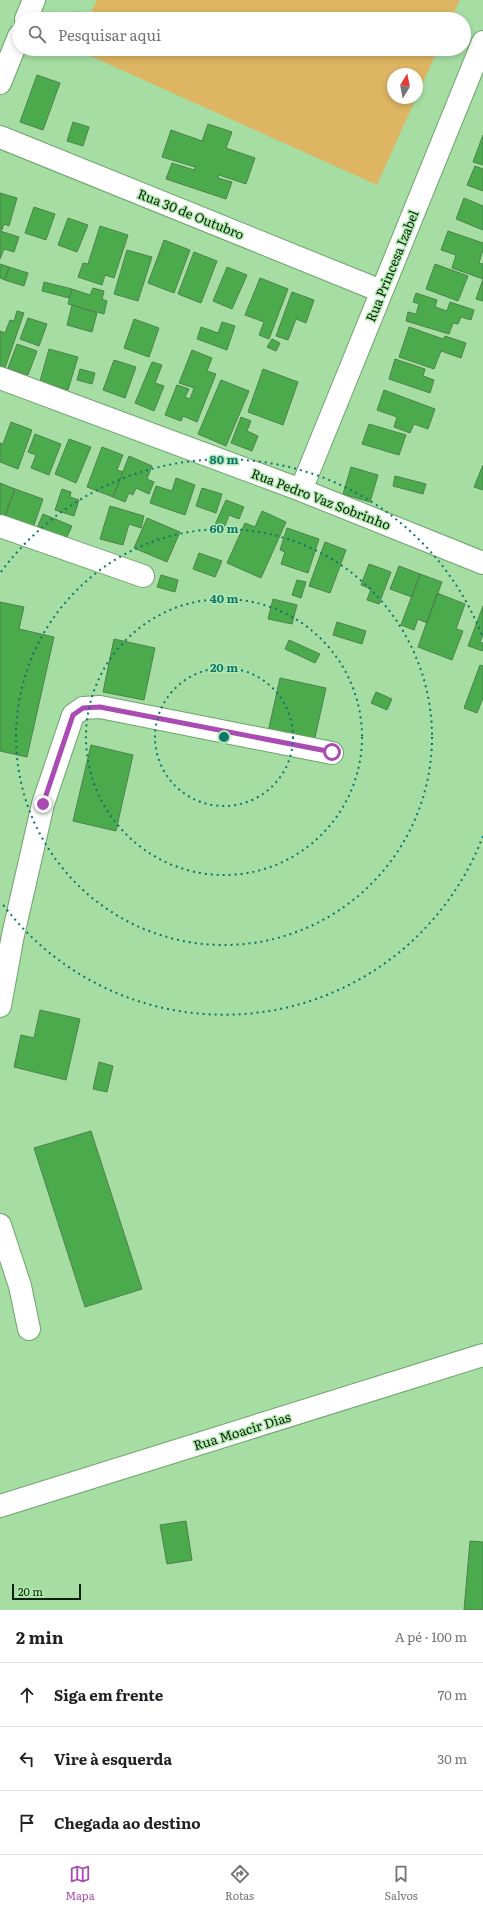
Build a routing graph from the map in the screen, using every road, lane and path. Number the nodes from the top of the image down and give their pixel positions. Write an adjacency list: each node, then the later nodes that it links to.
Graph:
1 (34, 0): 2 (street)
2 (29, 12)
3 (483, 42): 7 (street, Rua Princesa Izabel)
4 (12, 53): 5 (street)
5 (0, 83)
6 (0, 137): 7 (street, Rua 30 de Outubro)
7 (381, 291): 9 (street, Rua Princesa Izabel)
8 (0, 378): 9 (street, Rua Pedro Vaz Sobrinho)
9 (301, 490): 11 (street, Rua Pedro Vaz Sobrinho)
10 (0, 526): 12 (street)
11 (483, 563)
12 (143, 576)
13 (332, 752): 14 (street)
14 (6, 934): 15 (street)
15 (0, 1006)
16 (0, 1225): 17 (street)
17 (30, 1329)
18 (483, 1355): 19 (street, Rua Moacir Dias)
19 (0, 1506)

